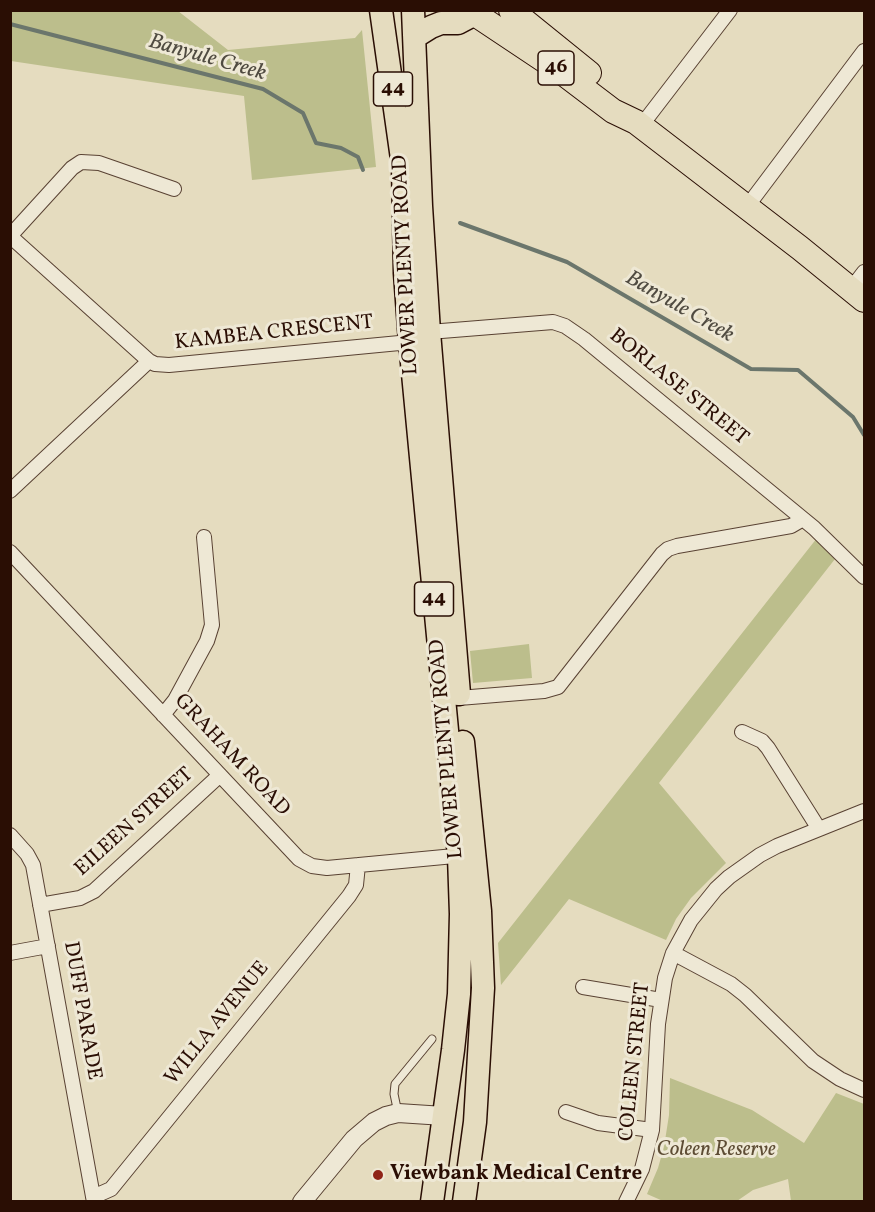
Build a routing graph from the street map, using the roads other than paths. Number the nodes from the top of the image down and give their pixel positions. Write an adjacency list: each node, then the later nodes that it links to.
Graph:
1 (381, 10): 13 (main road, LOWER PLENTY ROAD / 44)
2 (413, 10): 6 (main road, LOWER PLENTY ROAD / 44)
3 (511, 10): 8 (highway, 46)
4 (730, 10): 8 (street)
5 (472, 12): 6 (main road); 8 (highway, 46)
6 (415, 37): 13 (main road, LOWER PLENTY ROAD / 44)
7 (864, 51): 10 (street)
8 (638, 124): 10 (highway, 46)
9 (174, 189): 11 (street)
10 (746, 208): 12 (highway, 46)
11 (10, 236): 14 (street, KAMBEA CRESCENT)
12 (860, 287)
13 (419, 337): 14 (street, KAMBEA CRESCENT); 16 (street, BORLASE STREET); 20 (main road, LOWER PLENTY ROAD / 44); 27 (main road, LOWER PLENTY ROAD / 44)
14 (149, 361): 15 (street)
15 (11, 491)
16 (803, 519): 19 (street, BORLASE STREET); 20 (street)
17 (204, 537): 21 (street)
18 (10, 552): 21 (street, GRAHAM ROAD)
19 (864, 577)
20 (459, 698): 27 (main road, LOWER PLENTY ROAD / 44)
21 (163, 715): 23 (street, GRAHAM ROAD)
22 (742, 732): 25 (street)
23 (220, 775): 28 (street, GRAHAM ROAD); 29 (street, EILEEN STREET)
24 (864, 811): 25 (street, COLEEN STREET)
25 (819, 829): 32 (street, COLEEN STREET)
26 (10, 835): 29 (street, DUFF PARADE)
27 (467, 854): 28 (street, GRAHAM ROAD); 39 (main road, LOWER PLENTY ROAD / 44); 40 (main road, LOWER PLENTY ROAD / 44)
28 (358, 865): 42 (street, WILLA AVENUE)
29 (40, 905): 30 (street, DUFF PARADE)
30 (48, 946): 31 (street); 42 (street, DUFF PARADE)
31 (10, 953)
32 (673, 953): 34 (street, COLEEN STREET); 36 (street)
33 (583, 987): 34 (street)
34 (661, 1000): 41 (street, COLEEN STREET)
35 (432, 1039): 38 (lane)
36 (864, 1090)
37 (566, 1112): 41 (street)
38 (398, 1113): 39 (street); 43 (street)
39 (444, 1116): 40 (main road); 44 (main road, LOWER PLENTY ROAD / 44)
40 (475, 1122): 45 (main road, LOWER PLENTY ROAD / 44)
41 (652, 1130): 46 (street, COLEEN STREET)
42 (93, 1199)
43 (302, 1202)
44 (432, 1202)
45 (464, 1202)
46 (626, 1202)

